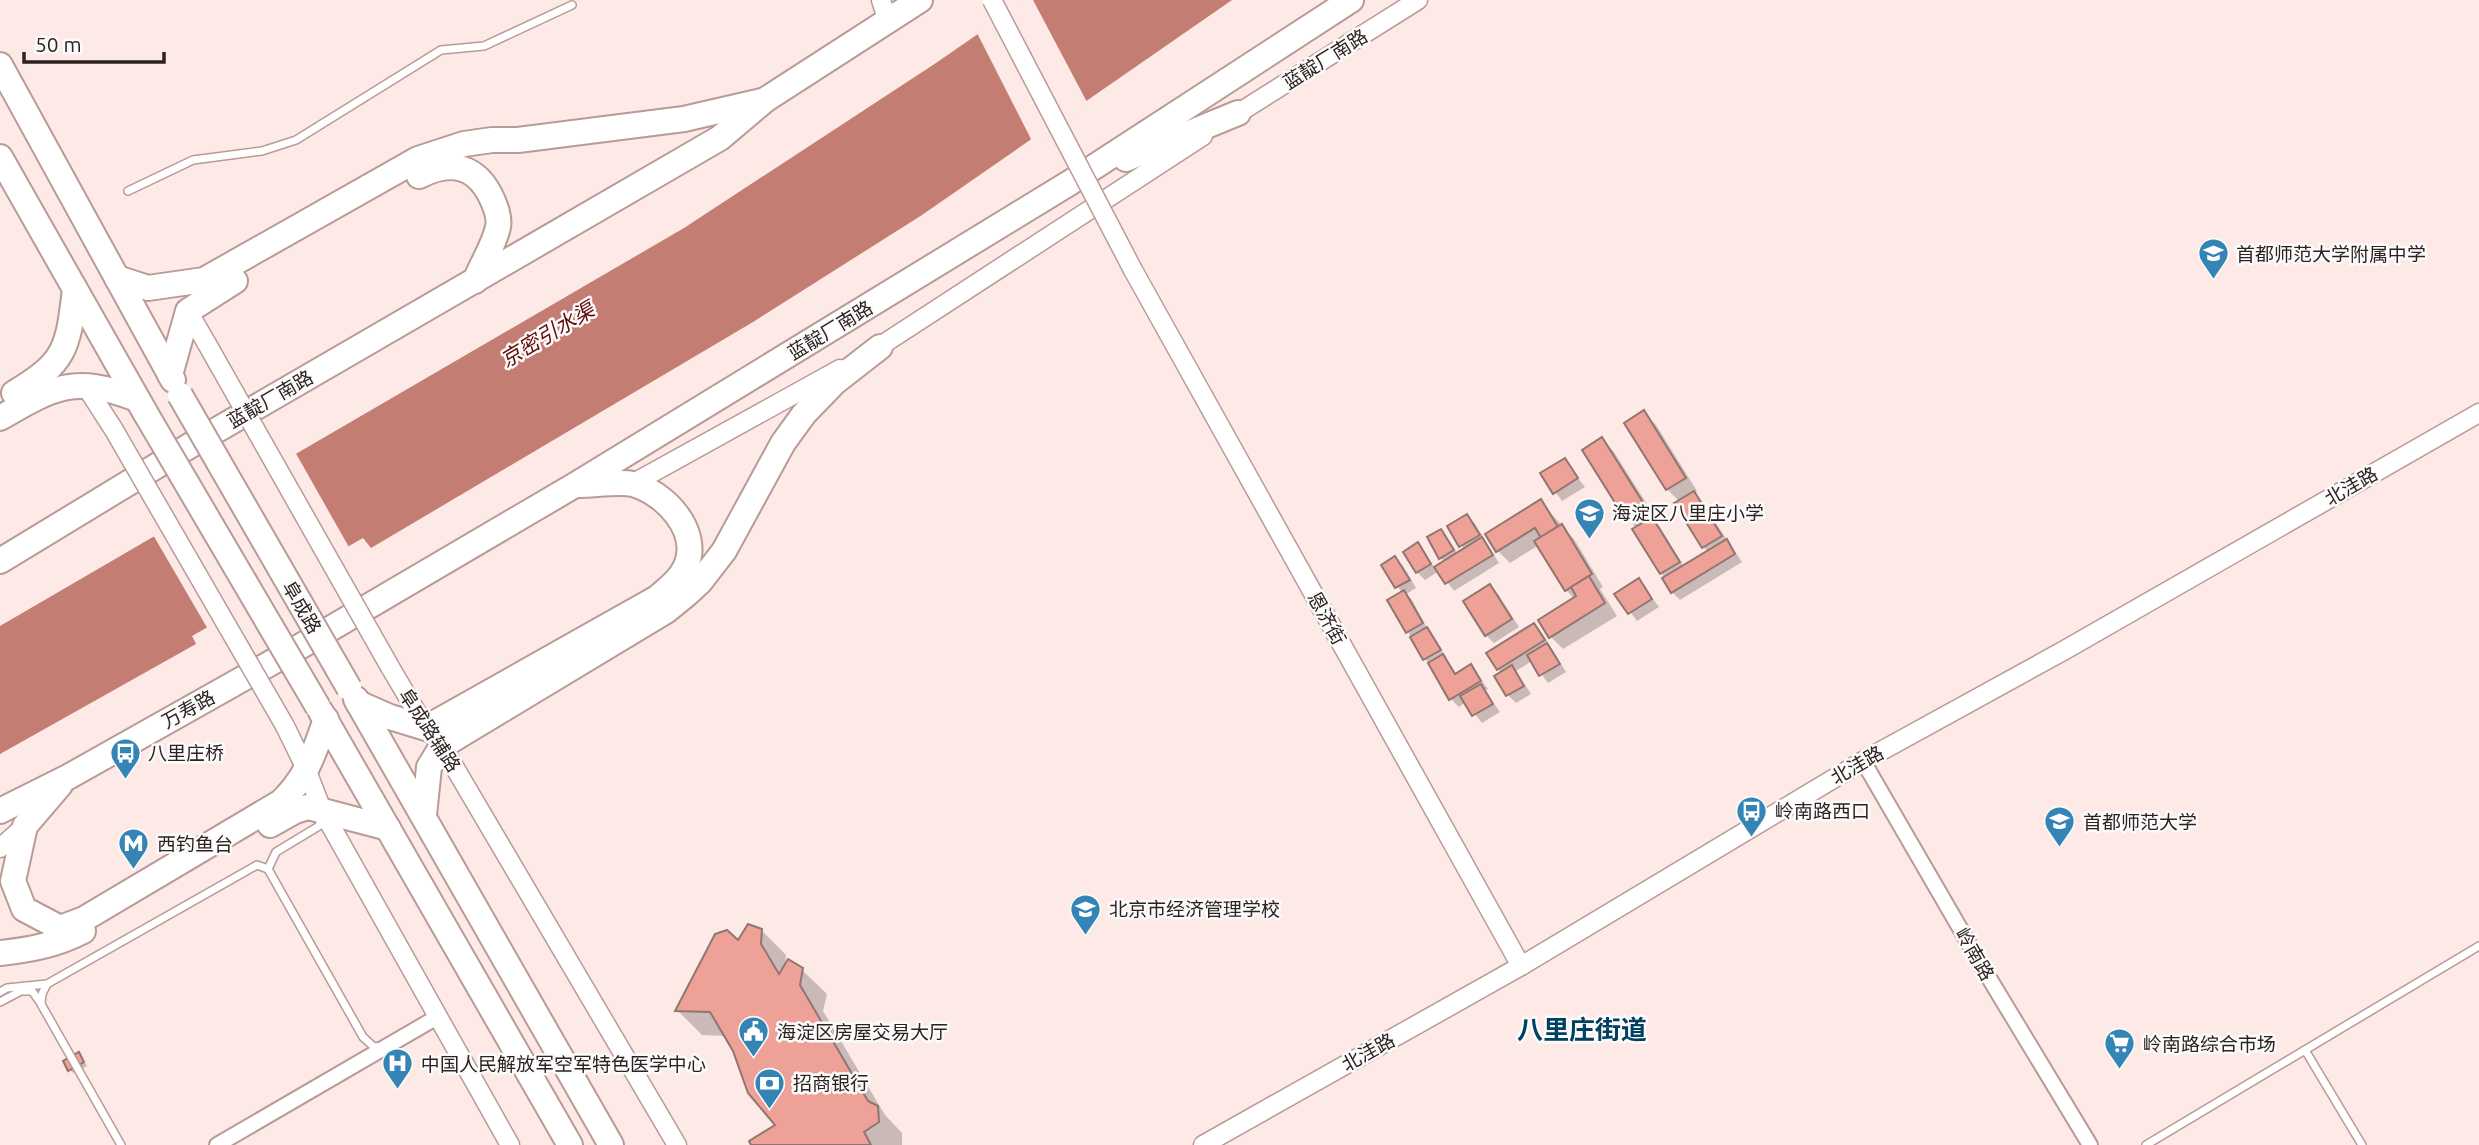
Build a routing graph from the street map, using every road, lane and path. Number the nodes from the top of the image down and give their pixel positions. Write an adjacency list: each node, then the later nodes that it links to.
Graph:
1 (920, 0): 6 (highway, 蓝靛厂南路)
2 (992, 0): 43 (street, 恩济街, bridge)
3 (1351, 0): 11 (highway, 蓝靛厂南路)
4 (1418, 0): 9 (street, 蓝靛厂南路)
5 (572, 5): 12 (lane)
6 (884, 11): 8 (highway, 蓝靛厂南路)
7 (0, 65): 13 (highway, 阜成路)
8 (765, 100): 13 (highway); 14 (highway, 蓝靛厂南路)
9 (1238, 113): 11 (highway); 17 (street, 蓝靛厂南路)
10 (0, 157): 15 (highway, 阜成路)
11 (1071, 182): 25 (highway, 蓝靛厂南路)
12 (128, 191)
13 (117, 278): 18 (highway, 阜成路)
14 (475, 281): 16 (highway); 26 (highway, 蓝靛厂南路)
15 (75, 289): 20 (highway); 21 (highway, 阜成路)
16 (188, 311): 18 (highway); 30 (street, 阜成路辅路, bridge)
17 (880, 347): 24 (street, 蓝靛厂南路); 30 (highway)
18 (175, 384): 28 (highway, 阜成路, bridge)
19 (85, 385): 21 (highway); 23 (highway); 32 (street, bridge)
20 (0, 401)
21 (142, 407): 29 (highway, 阜成路, bridge)
22 (2479, 413): 31 (street, 北洼路)
23 (0, 418)
24 (632, 484): 25 (highway); 30 (highway)
25 (575, 485): 27 (highway, 蓝靛厂南路)
26 (0, 561)
27 (301, 646): 33 (highway, 万寿路)
28 (353, 695): 30 (highway); 36 (highway, 阜成路)
29 (322, 713): 32 (highway); 38 (highway, 阜成路)
30 (434, 737): 36 (highway); 56 (street, 阜成路辅路)
31 (1863, 761): 43 (street, 北洼路); 58 (street, 岭南路)
32 (307, 771): 35 (street); 37 (highway)
33 (68, 777): 34 (highway, 万寿路); 37 (highway)
34 (0, 811)
35 (323, 811): 38 (highway); 40 (lane); 42 (highway); 48 (street)
36 (424, 815): 55 (highway, 阜成路)
37 (25, 826): 39 (street)
38 (388, 828): 54 (highway, 阜成路)
39 (0, 848)
40 (268, 869): 44 (lane); 49 (lane)
41 (2479, 946): 50 (lane)
42 (0, 953)
43 (1521, 966): 57 (street, 北洼路)
44 (47, 984): 45 (lane); 47 (lane)
45 (0, 992)
46 (0, 1002): 47 (lane)
47 (41, 1003): 51 (lane)
48 (439, 1016): 49 (street); 53 (street)
49 (387, 1046): 52 (street)
50 (2305, 1050): 59 (lane); 60 (lane)
51 (121, 1145)
52 (217, 1145)
53 (510, 1145)
54 (570, 1145)
55 (611, 1145)
56 (677, 1145)
57 (1203, 1145)
58 (2090, 1145)
59 (2146, 1145)
60 (2362, 1145)

